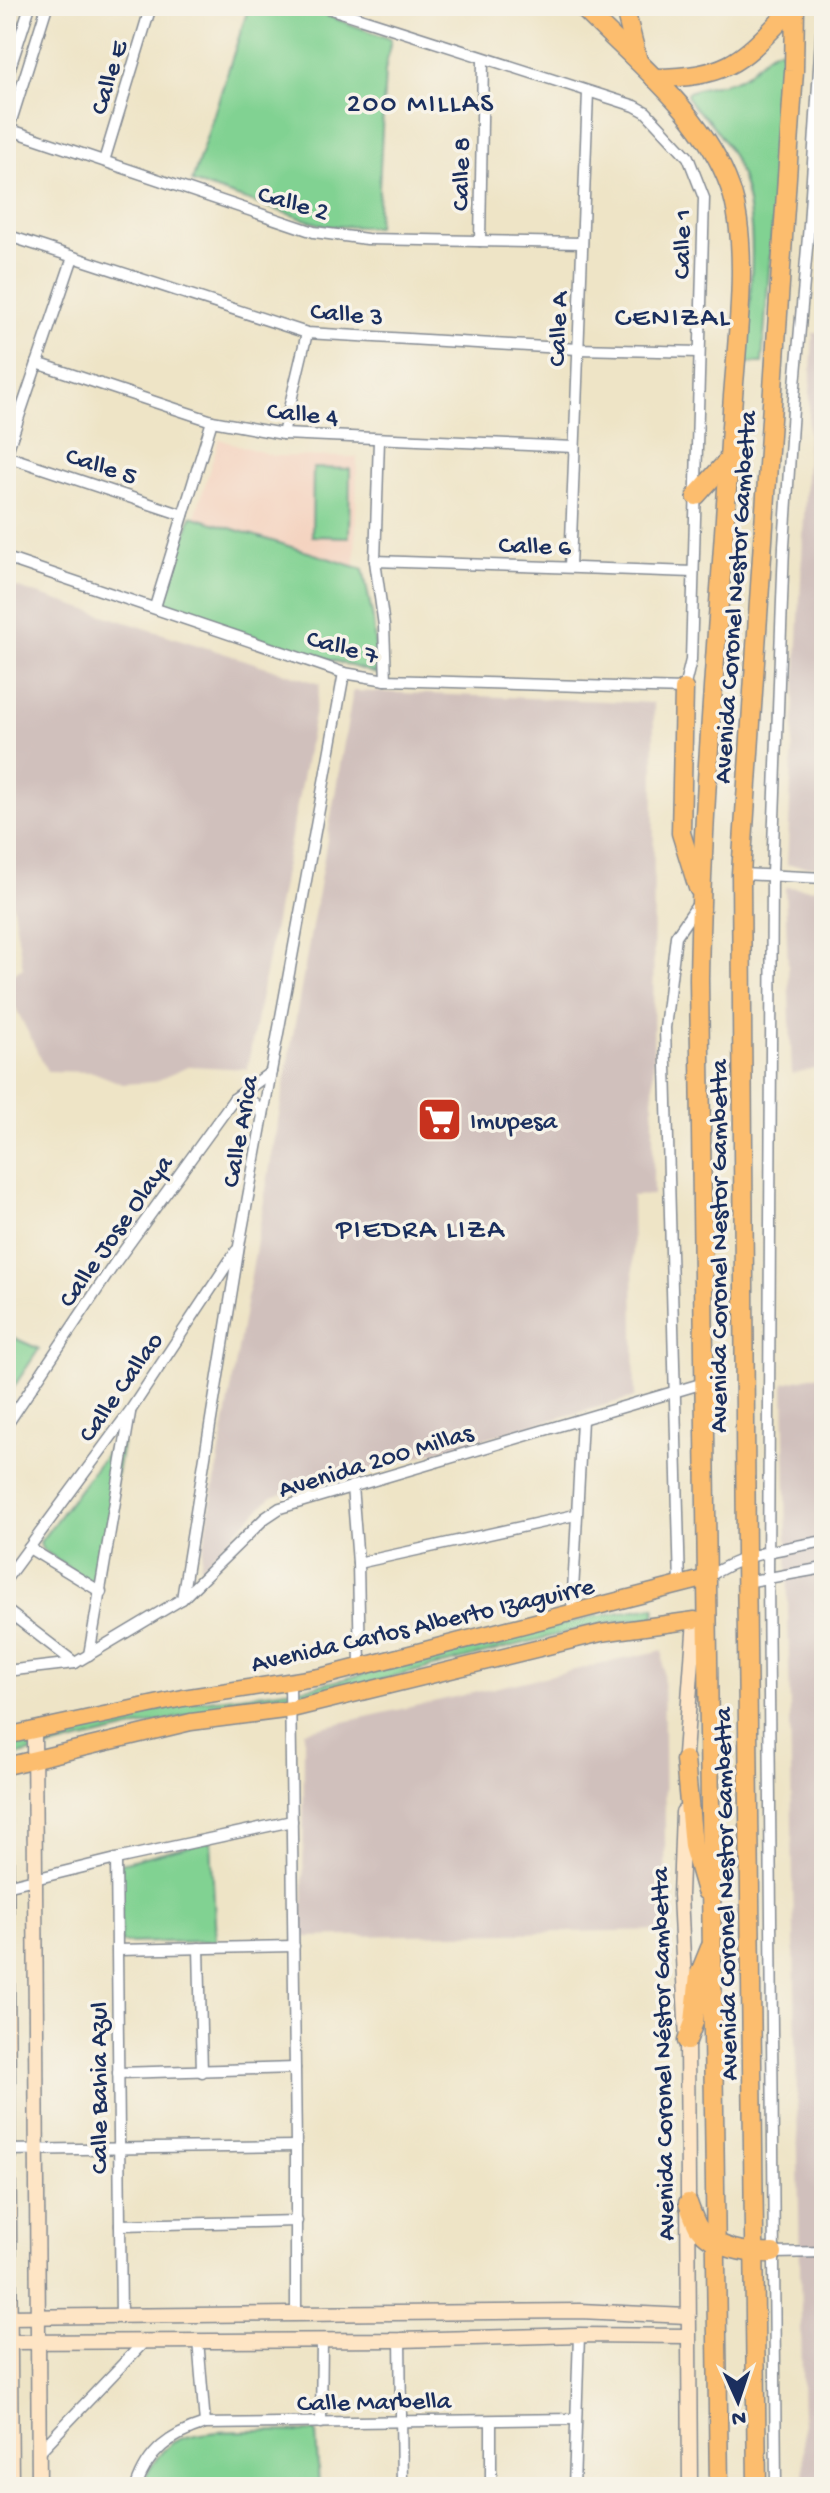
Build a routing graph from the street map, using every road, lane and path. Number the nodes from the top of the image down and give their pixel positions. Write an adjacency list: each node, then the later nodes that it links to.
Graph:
1 (30, 6): 12 (street)
2 (47, 6): 14 (street)
3 (151, 6): 15 (street, Calle E)
4 (322, 6): 9 (street, Calle 1)
5 (581, 6): 10 (highway, Avenida Coronel Nestor Gambetta)
6 (624, 6): 10 (highway)
7 (795, 6): 11 (highway); 40 (highway, Avenida Coronel Nestor Gambetta)
8 (823, 6): 41 (street)
9 (483, 60): 13 (street, Calle 1); 17 (street, Calle 8)
10 (638, 61): 11 (highway, Avenida Coronel Nestor Gambetta)
11 (654, 78): 29 (highway, Avenida Coronel Nestor Gambetta)
12 (6, 80)
13 (588, 92): 18 (street, Calle A); 22 (street, Calle 1)
14 (7, 133): 15 (street, Calle 2)
15 (104, 161): 17 (street, Calle 2)
16 (6, 235): 19 (street, Calle 3)
17 (480, 241): 18 (street, Calle 2)
18 (582, 243): 21 (street, Calle A)
19 (73, 257): 20 (street, Calle 3); 23 (street)
20 (307, 333): 21 (street, Calle 3); 25 (street)
21 (578, 349): 22 (street, Calle 3); 27 (street, Calle A)
22 (699, 352): 30 (street, Calle 1)
23 (37, 363): 24 (street, Calle 4); 28 (street)
24 (212, 421): 25 (street, Calle 4); 31 (street)
25 (283, 434): 26 (street, Calle 4)
26 (379, 440): 27 (street, Calle 4); 33 (street)
27 (574, 447): 34 (street, Calle A)
28 (6, 456): 31 (street, Calle 5)
29 (729, 459): 30 (highway); 43 (highway, Avenida Coronel Nestor Gambetta)
30 (696, 496): 35 (street, Calle 1)
31 (183, 515): 36 (street)
32 (6, 558): 36 (street, Calle 7)
33 (375, 561): 34 (street, Calle 6); 38 (street)
34 (570, 567): 35 (street, Calle 6)
35 (693, 572): 39 (street, Calle 1)
36 (155, 607): 37 (street, Calle 7)
37 (344, 673): 38 (street, Calle 7); 44 (street, Calle Arica)
38 (386, 680): 39 (street, Calle 7)
39 (684, 689): 43 (highway)
40 (741, 874): 41 (street); 60 (highway, Avenida Coronel Nestor Gambetta)
41 (772, 874): 42 (street); 59 (street)
42 (824, 878)
43 (701, 899): 50 (highway, Avenida Coronel Nestor Gambetta); 51 (street)
44 (271, 1072): 45 (street, Calle Jose Olaya); 46 (street, Calle Arica)
45 (234, 1099): 46 (street); 54 (street, Calle Jose Olaya)
46 (263, 1114): 47 (street, Calle Arica)
47 (239, 1246): 48 (street, Calle Callao); 49 (street, Calle Arica)
48 (214, 1284): 49 (street); 52 (street, Calle Callao)
49 (232, 1290): 69 (street, Calle Arica)
50 (704, 1383): 51 (street, Avenida 200 Millas); 63 (highway, Avenida Coronel Nestor Gambetta)
51 (674, 1393): 53 (street, Avenida 200 Millas); 67 (street)
52 (130, 1411): 58 (street, Calle Callao); 68 (street)
53 (582, 1420): 55 (street, Avenida 200 Millas); 56 (street)
54 (6, 1426)
55 (352, 1486): 61 (street); 69 (street, Avenida 200 Millas)
56 (575, 1515): 61 (street); 71 (street)
57 (824, 1541): 59 (street)
58 (29, 1548): 65 (street, Calle Callao); 68 (street)
59 (768, 1551): 60 (street); 64 (street)
60 (746, 1557): 63 (street); 66 (highway, Avenida Coronel Nestor Gambetta)
61 (358, 1563): 75 (street)
62 (824, 1568): 64 (street)
63 (707, 1578): 67 (main road, Avenida Carlos Alberto Izaguirre); 72 (highway); 89 (highway, Avenida Coronel Nestor Gambetta)
64 (768, 1578): 66 (street); 108 (street)
65 (6, 1579)
66 (746, 1582): 109 (highway, Avenida Coronel Nestor Gambetta)
67 (680, 1587): 71 (main road, Avenida Carlos Alberto Izaguirre)
68 (101, 1592): 73 (street)
69 (182, 1599): 73 (street, Avenida 200 Millas)
70 (6, 1610): 74 (street)
71 (572, 1611): 75 (main road, Avenida Carlos Alberto Izaguirre)
72 (695, 1620): 78 (main road, Avenida Carlos Alberto Izaguirre); 82 (street, Avenida Coronel Néstor Gambetta)
73 (89, 1655): 74 (street, Avenida 200 Millas)
74 (75, 1663): 76 (street, Avenida 200 Millas)
75 (360, 1667): 77 (main road, Avenida Carlos Alberto Izaguirre)
76 (6, 1671)
77 (290, 1683): 78 (street); 79 (main road, Avenida Carlos Alberto Izaguirre)
78 (292, 1709): 81 (main road, Avenida Carlos Alberto Izaguirre); 84 (street)
79 (34, 1730): 80 (main road, Avenida Carlos Alberto Izaguirre); 81 (street)
80 (6, 1736)
81 (34, 1759): 83 (main road, Avenida Carlos Alberto Izaguirre); 87 (street)
82 (685, 1760): 89 (highway); 94 (street, Avenida Coronel Néstor Gambetta)
83 (6, 1766)
84 (292, 1821): 86 (street); 91 (street)
85 (6, 1846): 88 (street)
86 (116, 1859): 87 (street); 93 (street, Calle Bahia Azul)
87 (35, 1878): 88 (street); 101 (street)
88 (7, 1885): 100 (street)
89 (712, 1915): 90 (highway, Avenida Coronel Nestor Gambetta)
90 (713, 1942): 94 (highway); 106 (highway, Avenida Coronel Nestor Gambetta)
91 (294, 1946): 92 (street); 95 (street)
92 (199, 1948): 93 (street); 96 (street)
93 (118, 1950): 97 (street, Calle Bahia Azul)
94 (687, 2041): 102 (street, Avenida Coronel Néstor Gambetta)
95 (295, 2068): 96 (street); 98 (street)
96 (202, 2072): 97 (street)
97 (118, 2073): 99 (street, Calle Bahia Azul)
98 (296, 2146): 99 (street); 103 (street)
99 (119, 2148): 101 (street); 104 (street, Calle Bahia Azul)
100 (6, 2150): 101 (street); 105 (street)
101 (37, 2150): 111 (street)
102 (688, 2203): 106 (highway); 112 (street, Avenida Coronel Néstor Gambetta)
103 (297, 2221): 104 (street); 110 (street)
104 (120, 2225): 114 (street, Calle Bahia Azul)
105 (7, 2228): 113 (street)
106 (715, 2243): 109 (highway); 136 (highway, Avenida Coronel Nestor Gambetta)
107 (824, 2252): 108 (street)
108 (773, 2253): 109 (highway); 138 (street)
109 (754, 2254): 137 (highway, Avenida Coronel Nestor Gambetta)
110 (296, 2315): 112 (street); 114 (street)
111 (39, 2316): 113 (street); 114 (street); 121 (street)
112 (687, 2316): 116 (street, Avenida Coronel Néstor Gambetta)
113 (7, 2317): 120 (street)
114 (121, 2318)
115 (579, 2335): 116 (street); 119 (street); 123 (street)
116 (688, 2336): 135 (street, Avenida Coronel Néstor Gambetta)
117 (198, 2340): 118 (street); 122 (street); 127 (street)
118 (322, 2340): 119 (street); 125 (street)
119 (400, 2340): 126 (street)
120 (7, 2342): 121 (street); 129 (street)
121 (39, 2342): 122 (street); 128 (street)
122 (143, 2343): 128 (street)
123 (575, 2419): 124 (street, Calle Marbella); 134 (street)
124 (491, 2421): 126 (street, Calle Marbella); 133 (street)
125 (321, 2423): 126 (street, Calle Marbella); 127 (street, Calle Marbella)
126 (400, 2423): 132 (street)
127 (205, 2424): 131 (street, Calle Marbella)
128 (40, 2451): 130 (street)
129 (11, 2487)
130 (39, 2487)
131 (136, 2487)
132 (402, 2487)
133 (491, 2487)
134 (574, 2487)
135 (690, 2487)
136 (719, 2487)
137 (757, 2487)
138 (776, 2487)

